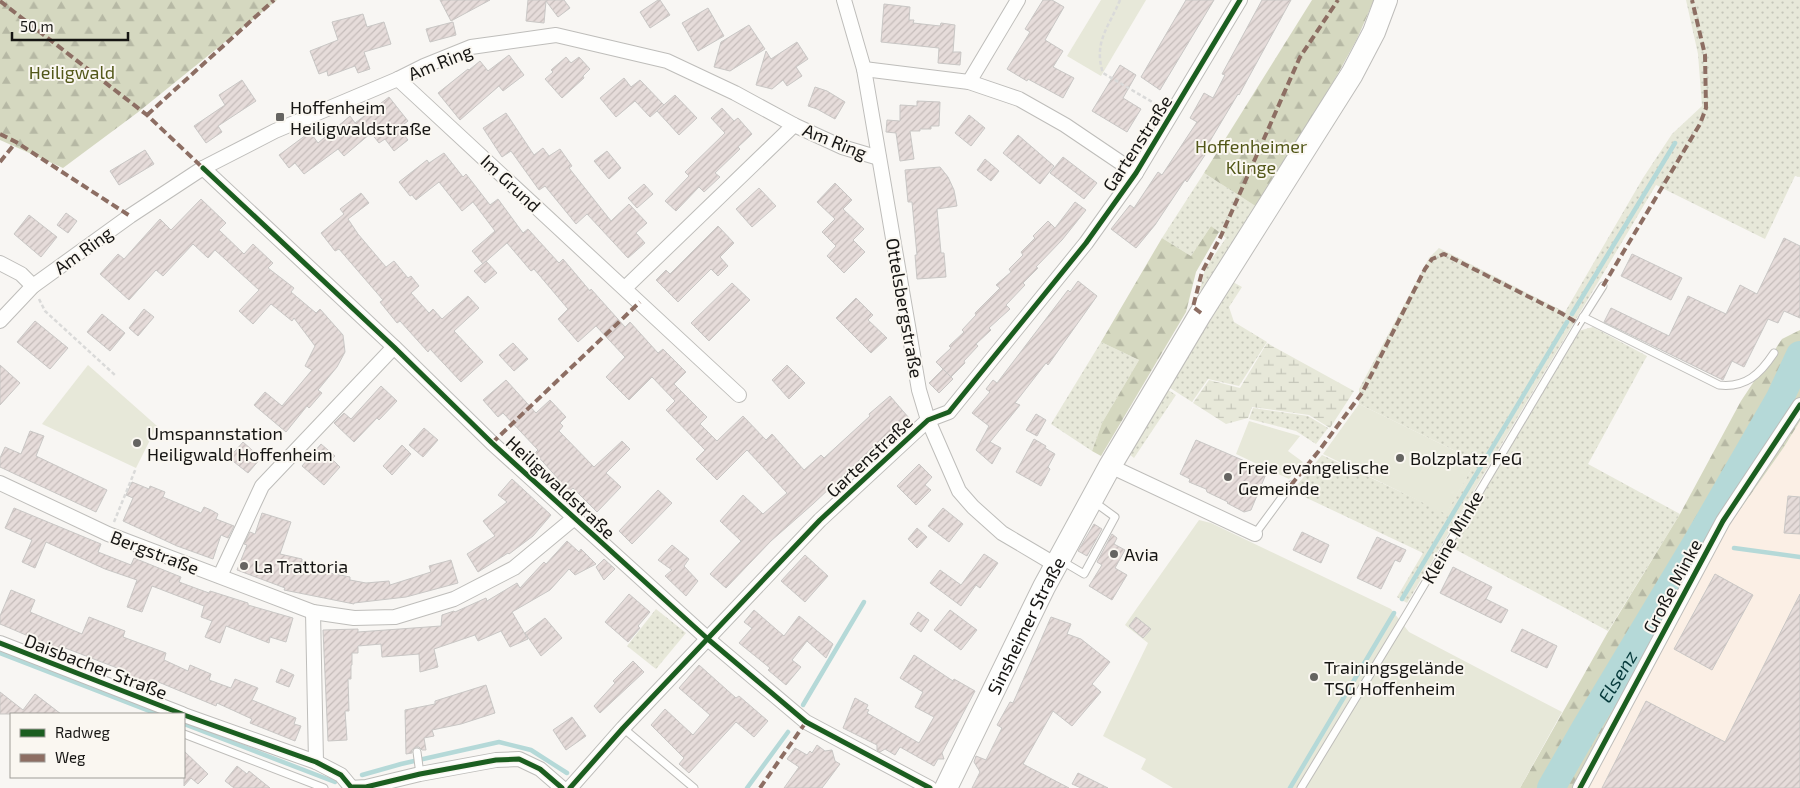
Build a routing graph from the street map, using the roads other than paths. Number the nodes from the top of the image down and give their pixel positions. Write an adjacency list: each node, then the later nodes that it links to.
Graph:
1 (844, 0): 5 (street, Ottelsbergstraße)
2 (1018, 0): 7 (street)
3 (1240, 0): 11 (street, Gartenstraße)
4 (1386, 0): 23 (main road, Sinsheimer Straße)
5 (864, 68): 7 (street); 9 (street, Ottelsbergstraße)
6 (398, 78): 8 (street, Am Ring); 10 (street, Am Ring); 15 (street, Im Grund)
7 (969, 82): 11 (street)
8 (794, 125): 9 (street, Am Ring); 15 (street)
9 (879, 158): 22 (street, Ottelsbergstraße)
10 (203, 168): 13 (street, Am Ring); 18 (street, Heiligwaldstraße)
11 (1136, 173): 22 (street, Gartenstraße)
12 (0, 263): 13 (street)
13 (32, 286): 17 (street, Am Ring)
14 (1603, 286): 16 (lane, Kleine Minke)
15 (625, 288): 20 (street, Im Grund)
16 (1583, 317): 19 (lane); 47 (lane, Kleine Minke)
17 (0, 321)
18 (394, 347): 26 (street, Heiligwaldstraße); 29 (street)
19 (1774, 353)
20 (739, 395)
21 (1800, 405): 48 (street, Große Minke)
22 (928, 420): 28 (street, Ottelsbergstraße); 31 (street, Gartenstraße)
23 (1110, 466): 27 (street); 28 (main road, Sinsheimer Straße)
24 (0, 483): 29 (street, Bergstraße)
25 (1290, 486): 27 (lane)
26 (574, 518): 30 (street, Bergstraße); 31 (street, Heiligwaldstraße)
27 (1255, 534)
28 (1058, 562): 46 (main road, Sinsheimer Straße)
29 (220, 576): 30 (street, Bergstraße)
30 (313, 612): 38 (street)
31 (708, 640): 35 (street, Gartenstraße); 45 (street, Heiligwaldstraße)
32 (0, 643): 33 (street, Daisbacher Straße)
33 (180, 713)
34 (185, 715): 38 (street, Daisbacher Straße)
35 (623, 728): 43 (street, Gartenstraße); 44 (lane)
36 (185, 734): 40 (lane)
37 (417, 753): 39 (lane)
38 (316, 762): 41 (street, Daisbacher Straße)
39 (420, 771): 41 (street); 42 (street)
40 (324, 788)
41 (350, 788)
42 (562, 788)
43 (570, 788)
44 (694, 788)
45 (930, 788)
46 (946, 788)
47 (1301, 788)
48 (1580, 788)

